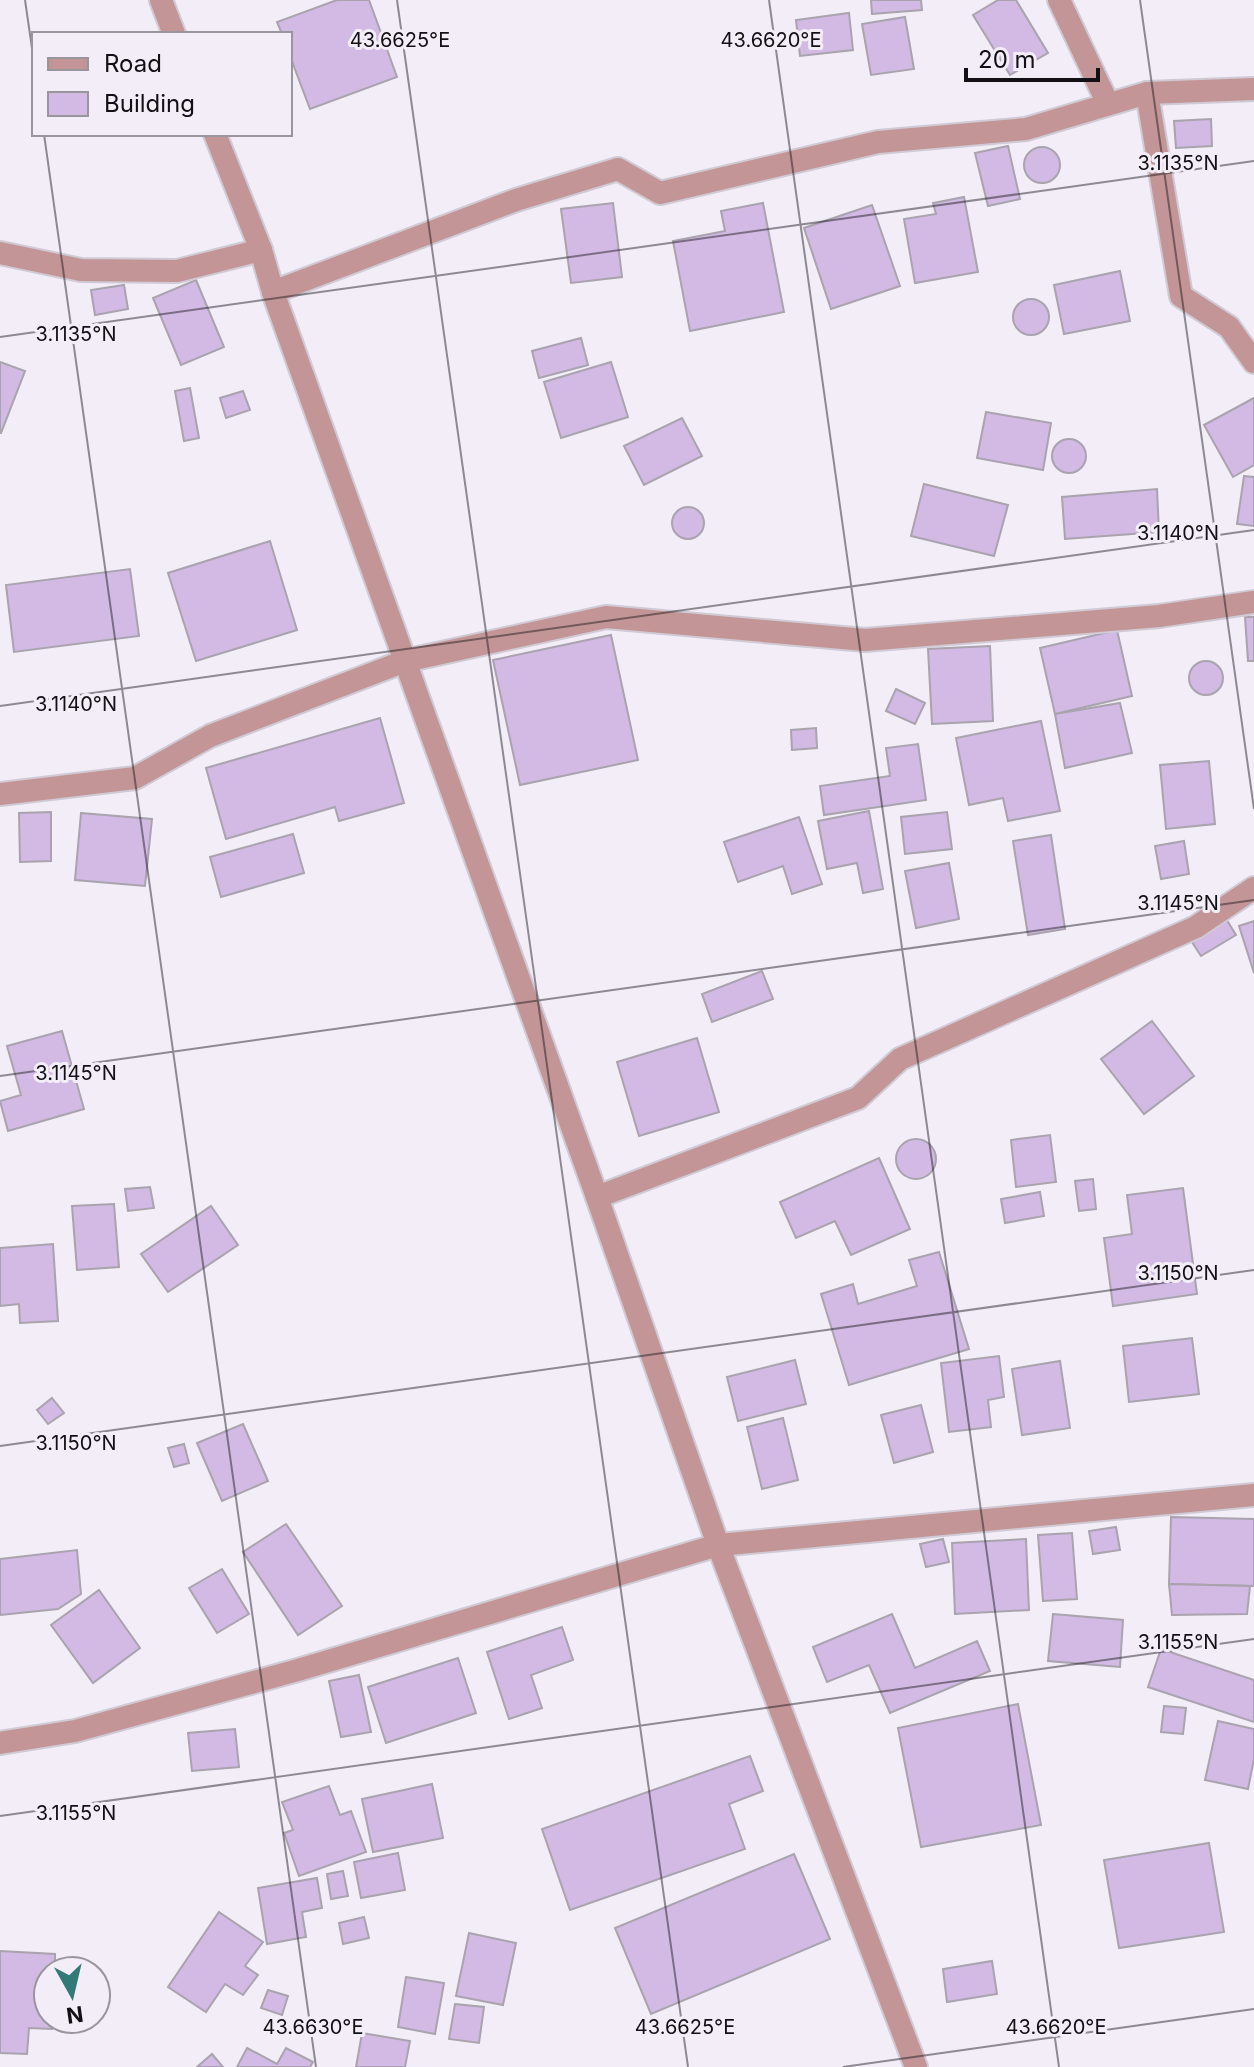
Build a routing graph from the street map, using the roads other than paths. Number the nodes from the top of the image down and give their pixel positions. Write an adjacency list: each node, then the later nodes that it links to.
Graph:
1 (161, 0): 3 (street)
2 (1059, 0): 6 (street)
3 (173, 32)
4 (1254, 89): 5 (street)
5 (1147, 93): 6 (street); 11 (street)
6 (1108, 104): 10 (street)
7 (216, 136): 8 (street)
8 (261, 250): 9 (street); 10 (street)
9 (0, 253)
10 (273, 292): 13 (street)
11 (1254, 362)
12 (1254, 602): 13 (street)
13 (405, 661): 14 (street); 16 (street)
14 (0, 794)
15 (1254, 888): 16 (street)
16 (597, 1197): 18 (street)
17 (1254, 1495): 18 (street)
18 (718, 1545): 19 (street); 20 (street)
19 (0, 1743)
20 (916, 2067)

